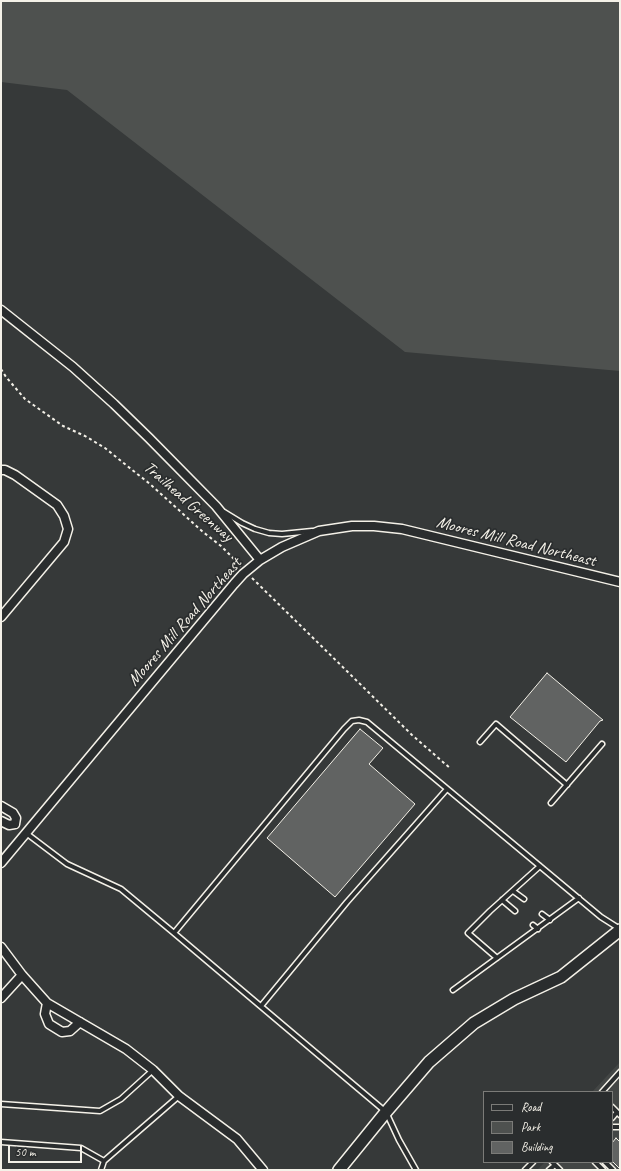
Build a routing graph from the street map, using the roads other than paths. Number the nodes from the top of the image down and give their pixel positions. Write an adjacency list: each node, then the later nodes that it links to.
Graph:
1 (1, 310): 3 (street)
2 (1, 470): 7 (street)
3 (216, 506): 4 (lane); 5 (street)
4 (319, 531): 5 (street, Moores Mill Road Northeast); 6 (street, Moores Mill Road Northeast)
5 (260, 560): 16 (street, Moores Mill Road Northeast)
6 (620, 582)
7 (1, 617)
8 (480, 742): 10 (lane)
9 (602, 744): 10 (lane)
10 (567, 785): 12 (lane)
11 (447, 788): 18 (lane); 29 (lane); 36 (lane)
12 (551, 803)
13 (1, 806): 15 (street)
14 (1, 821): 15 (street)
15 (15, 824): 16 (street)
16 (26, 833): 17 (street, Moores Mill Road Northeast); 29 (lane)
17 (1, 864)
18 (540, 866): 19 (lane); 20 (lane)
19 (513, 891): 21 (lane); 22 (lane)
20 (579, 898): 25 (lane); 28 (lane)
21 (524, 899)
22 (502, 900): 23 (lane); 31 (lane)
23 (515, 911)
24 (542, 914): 25 (lane)
25 (550, 920): 27 (lane)
26 (533, 925): 27 (lane)
27 (538, 929): 31 (lane)
28 (620, 929): 43 (street)
29 (174, 932): 36 (lane)
30 (1, 948): 32 (street)
31 (497, 958): 33 (lane)
32 (22, 975): 34 (street); 35 (street)
33 (453, 990)
34 (1, 998)
35 (47, 1003): 37 (street); 37 (street)
36 (261, 1006): 43 (lane)
37 (80, 1022): 38 (street)
38 (153, 1070): 41 (street); 42 (lane)
39 (620, 1072): 40 (lane)
40 (603, 1091)
41 (179, 1096): 45 (lane); 48 (street)
42 (1, 1104)
43 (386, 1112): 49 (street); 50 (lane)
44 (1, 1142): 45 (lane)
45 (104, 1161): 47 (lane)
46 (553, 1163): 51 (lane); 52 (lane)
47 (101, 1170)
48 (263, 1170)
49 (339, 1170)
50 (416, 1170)
51 (549, 1170)
52 (560, 1170)

